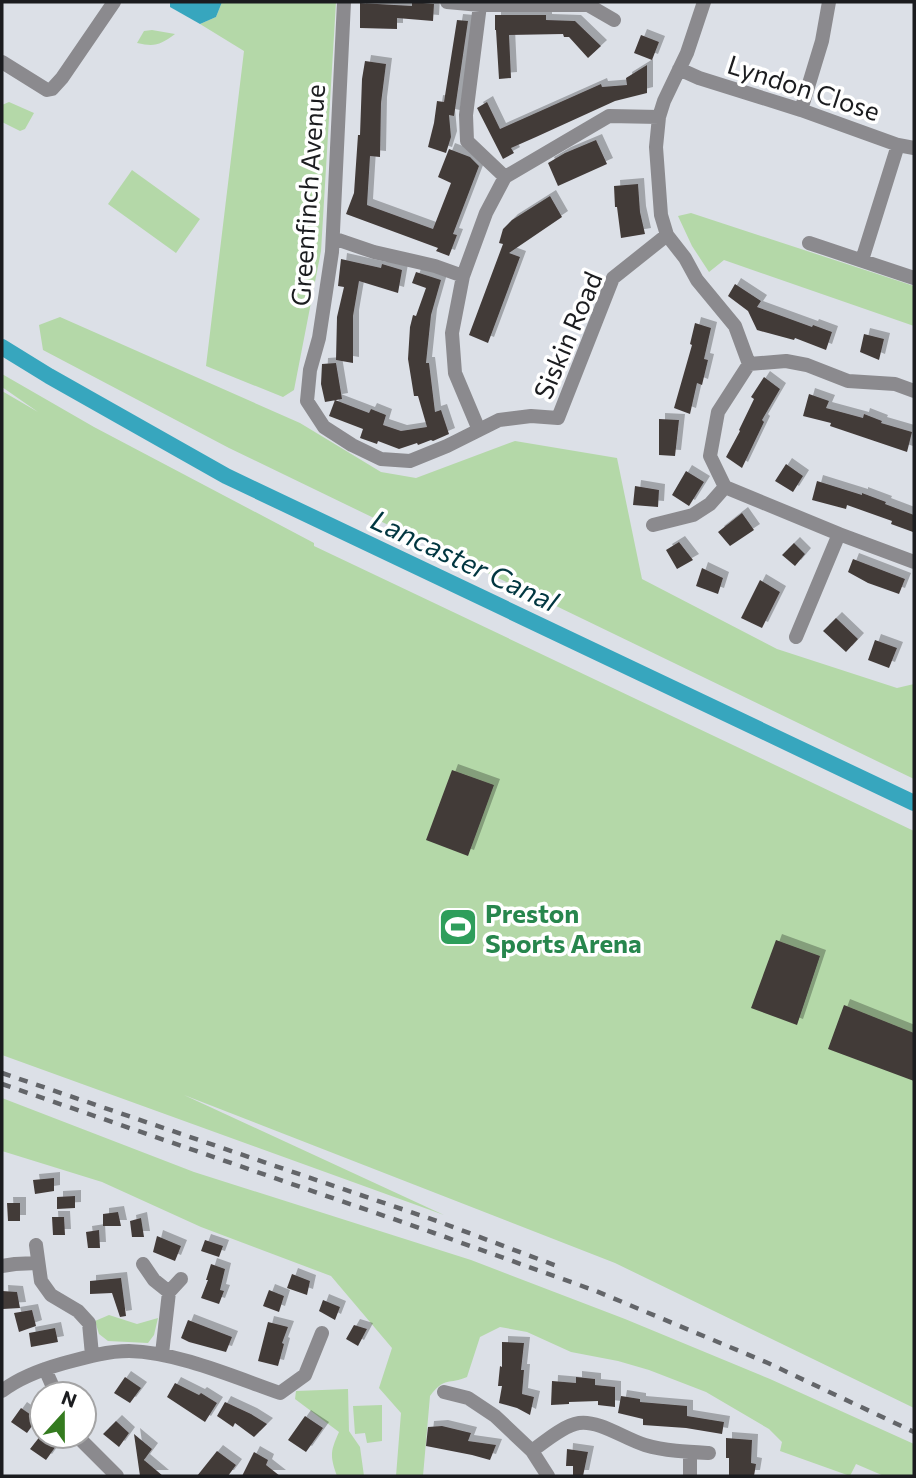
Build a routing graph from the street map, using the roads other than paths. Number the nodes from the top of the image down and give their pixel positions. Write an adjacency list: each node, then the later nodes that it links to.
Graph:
1 (114, 2): 10 (street)
2 (344, 2): 18 (street, Greenfinch Avenue)
3 (447, 2): 7 (street)
4 (692, 2): 9 (street)
5 (704, 2): 9 (street)
6 (829, 2): 12 (street)
7 (480, 5): 8 (street); 16 (street)
8 (614, 20)
9 (696, 22): 11 (street)
10 (2, 63)
11 (679, 69): 12 (street, Lyndon Close); 13 (street)
12 (801, 110): 14 (street, Lyndon Close)
13 (659, 117): 16 (street); 17 (street)
14 (898, 145): 15 (street, Lyndon Close); 20 (street)
15 (914, 148)
16 (505, 177): 21 (street)
17 (667, 235): 23 (street); 25 (street, Siskin Road)
18 (332, 238): 21 (street); 25 (street, Greenfinch Avenue)
19 (809, 243): 20 (street)
20 (862, 260): 22 (street)
21 (463, 276): 25 (street)
22 (914, 278)
23 (749, 365): 24 (street); 26 (street)
24 (914, 391)
25 (479, 430)
26 (725, 487): 27 (street); 28 (street)
27 (653, 525)
28 (839, 534): 29 (street); 30 (street)
29 (914, 562)
30 (796, 637)
31 (36, 1245): 32 (street)
32 (37, 1263): 34 (street); 39 (street)
33 (143, 1264): 36 (street)
34 (2, 1266)
35 (181, 1279): 36 (street)
36 (169, 1292): 38 (street)
37 (322, 1333): 38 (street)
38 (162, 1354): 39 (street)
39 (92, 1355): 40 (street)
40 (45, 1369): 41 (street); 42 (street)
41 (49, 1380)
42 (2, 1391)
43 (444, 1392): 45 (street)
44 (91, 1450): 49 (street)
45 (532, 1451): 46 (street); 50 (street)
46 (690, 1452): 47 (street); 48 (street)
47 (709, 1453)
48 (690, 1475)
49 (117, 1476)
50 (548, 1476)

